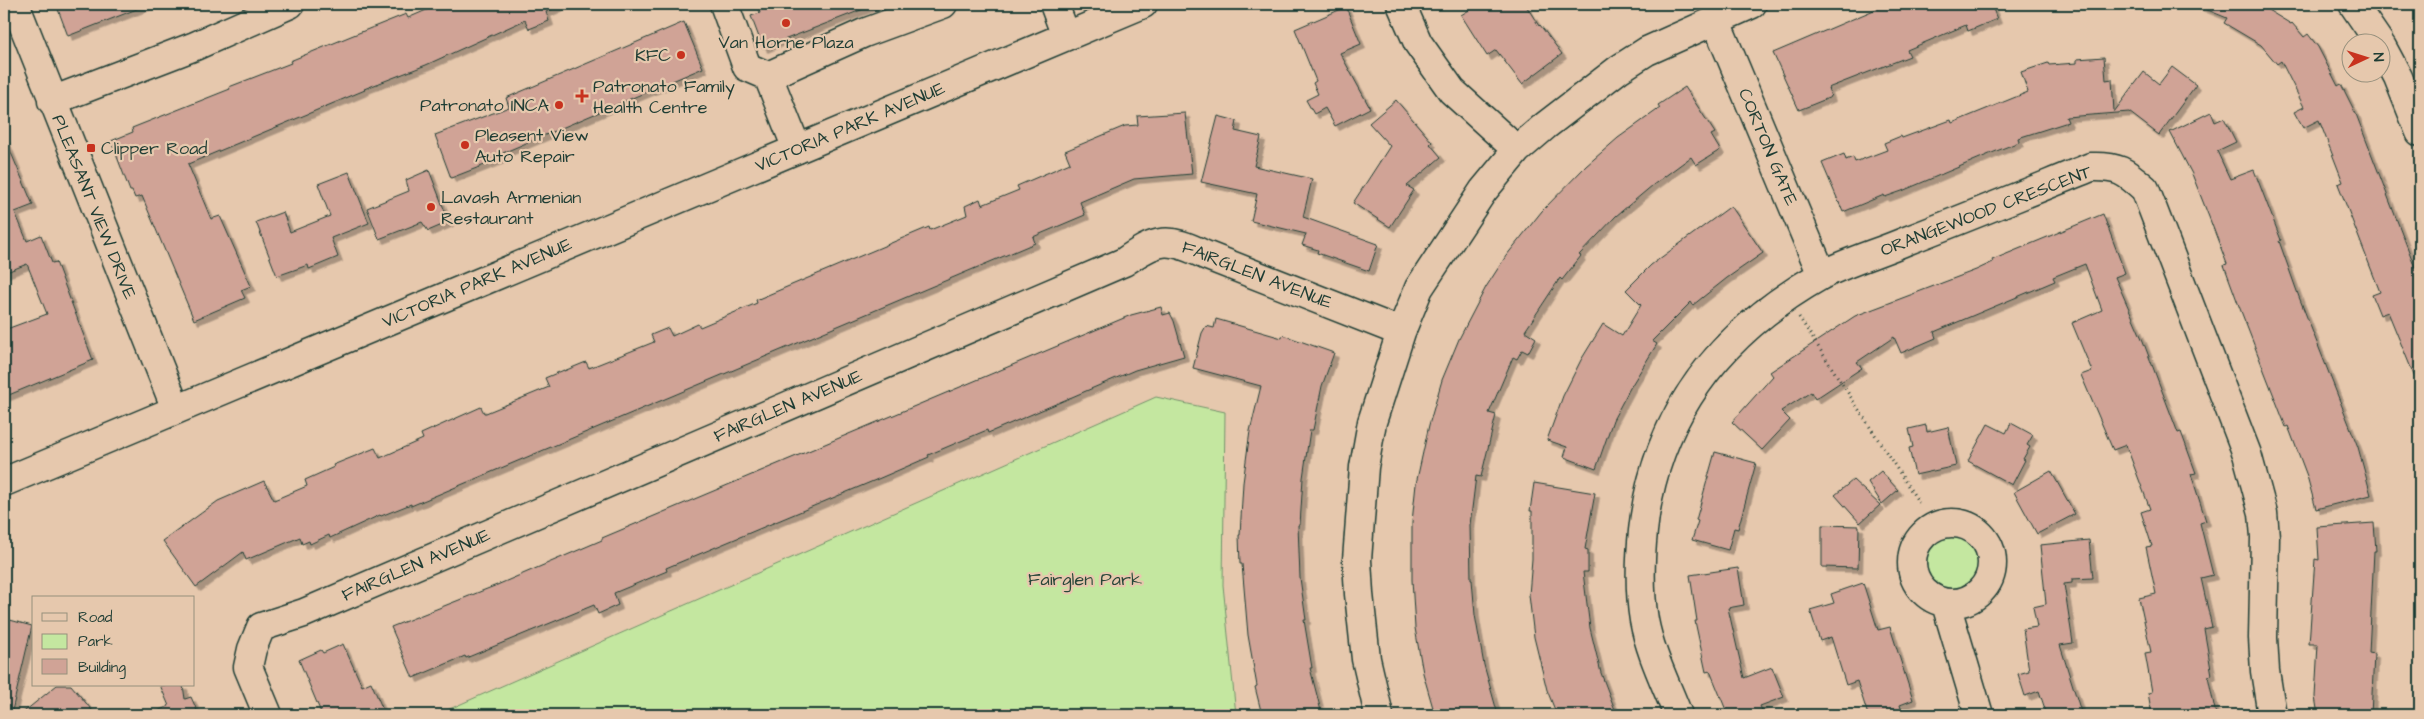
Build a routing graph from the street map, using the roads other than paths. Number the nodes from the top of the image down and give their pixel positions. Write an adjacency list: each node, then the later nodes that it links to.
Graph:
1 (14, 4): 16 (street, PLEASANT VIEW DRIVE)
2 (290, 4): 16 (street)
3 (724, 4): 15 (street)
4 (943, 4): 10 (street)
5 (1054, 4): 13 (street)
6 (1144, 4): 13 (street, VICTORIA PARK AVENUE)
7 (1401, 4): 19 (street)
8 (1752, 4): 11 (street)
9 (2353, 4): 12 (street)
10 (896, 12): 15 (street)
11 (1715, 20): 19 (street); 20 (street, CORTON GATE)
12 (2372, 32)
13 (1066, 36): 18 (street, VICTORIA PARK AVENUE)
14 (2392, 66): 17 (street)
15 (768, 76): 18 (street)
16 (52, 101): 22 (street, PLEASANT VIEW DRIVE)
17 (2420, 132)
18 (797, 149): 22 (street, VICTORIA PARK AVENUE)
19 (1517, 150): 21 (street)
20 (1822, 275): 27 (street, ORANGEWOOD CRESCENT); 29 (street, ORANGEWOOD CRESCENT)
21 (1401, 332): 25 (street, FAIRGLEN AVENUE); 26 (street)
22 (176, 409): 23 (street, VICTORIA PARK AVENUE)
23 (4, 482)
24 (1946, 604): 28 (street)
25 (268, 715)
26 (1379, 715)
27 (1678, 715)
28 (1979, 715)
29 (2272, 715)

